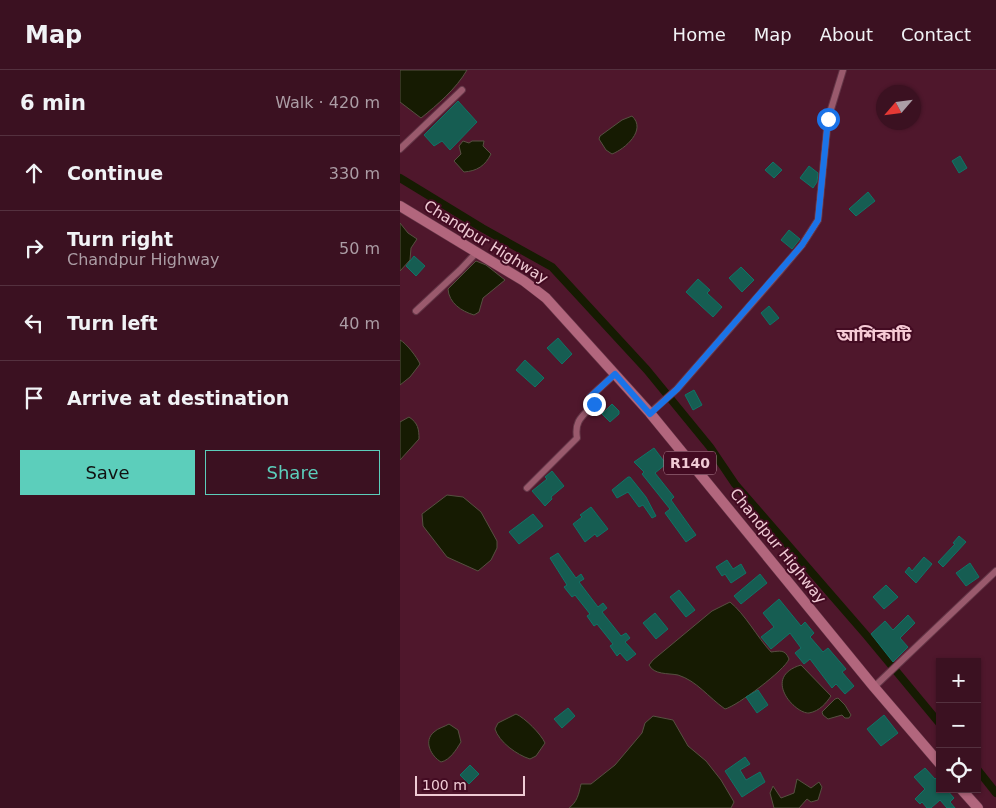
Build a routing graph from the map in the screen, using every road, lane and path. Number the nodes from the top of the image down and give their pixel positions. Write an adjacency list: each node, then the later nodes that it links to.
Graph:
1 (843, 70): 8 (street)
2 (462, 90): 3 (street)
3 (400, 149)
4 (400, 206): 5 (main road, Chandpur Highway / R140)
5 (477, 252): 6 (street); 7 (main road, Chandpur Highway / R140)
6 (416, 311)
7 (615, 374): 8 (main road, Chandpur Highway / R140); 9 (street)
8 (650, 414): 11 (main road, Chandpur Highway / R140)
9 (527, 488)
10 (996, 571): 11 (street)
11 (874, 687): 12 (main road, Chandpur Highway / R140)
12 (936, 759)
13 (965, 793): 14 (main road)
14 (978, 808)

